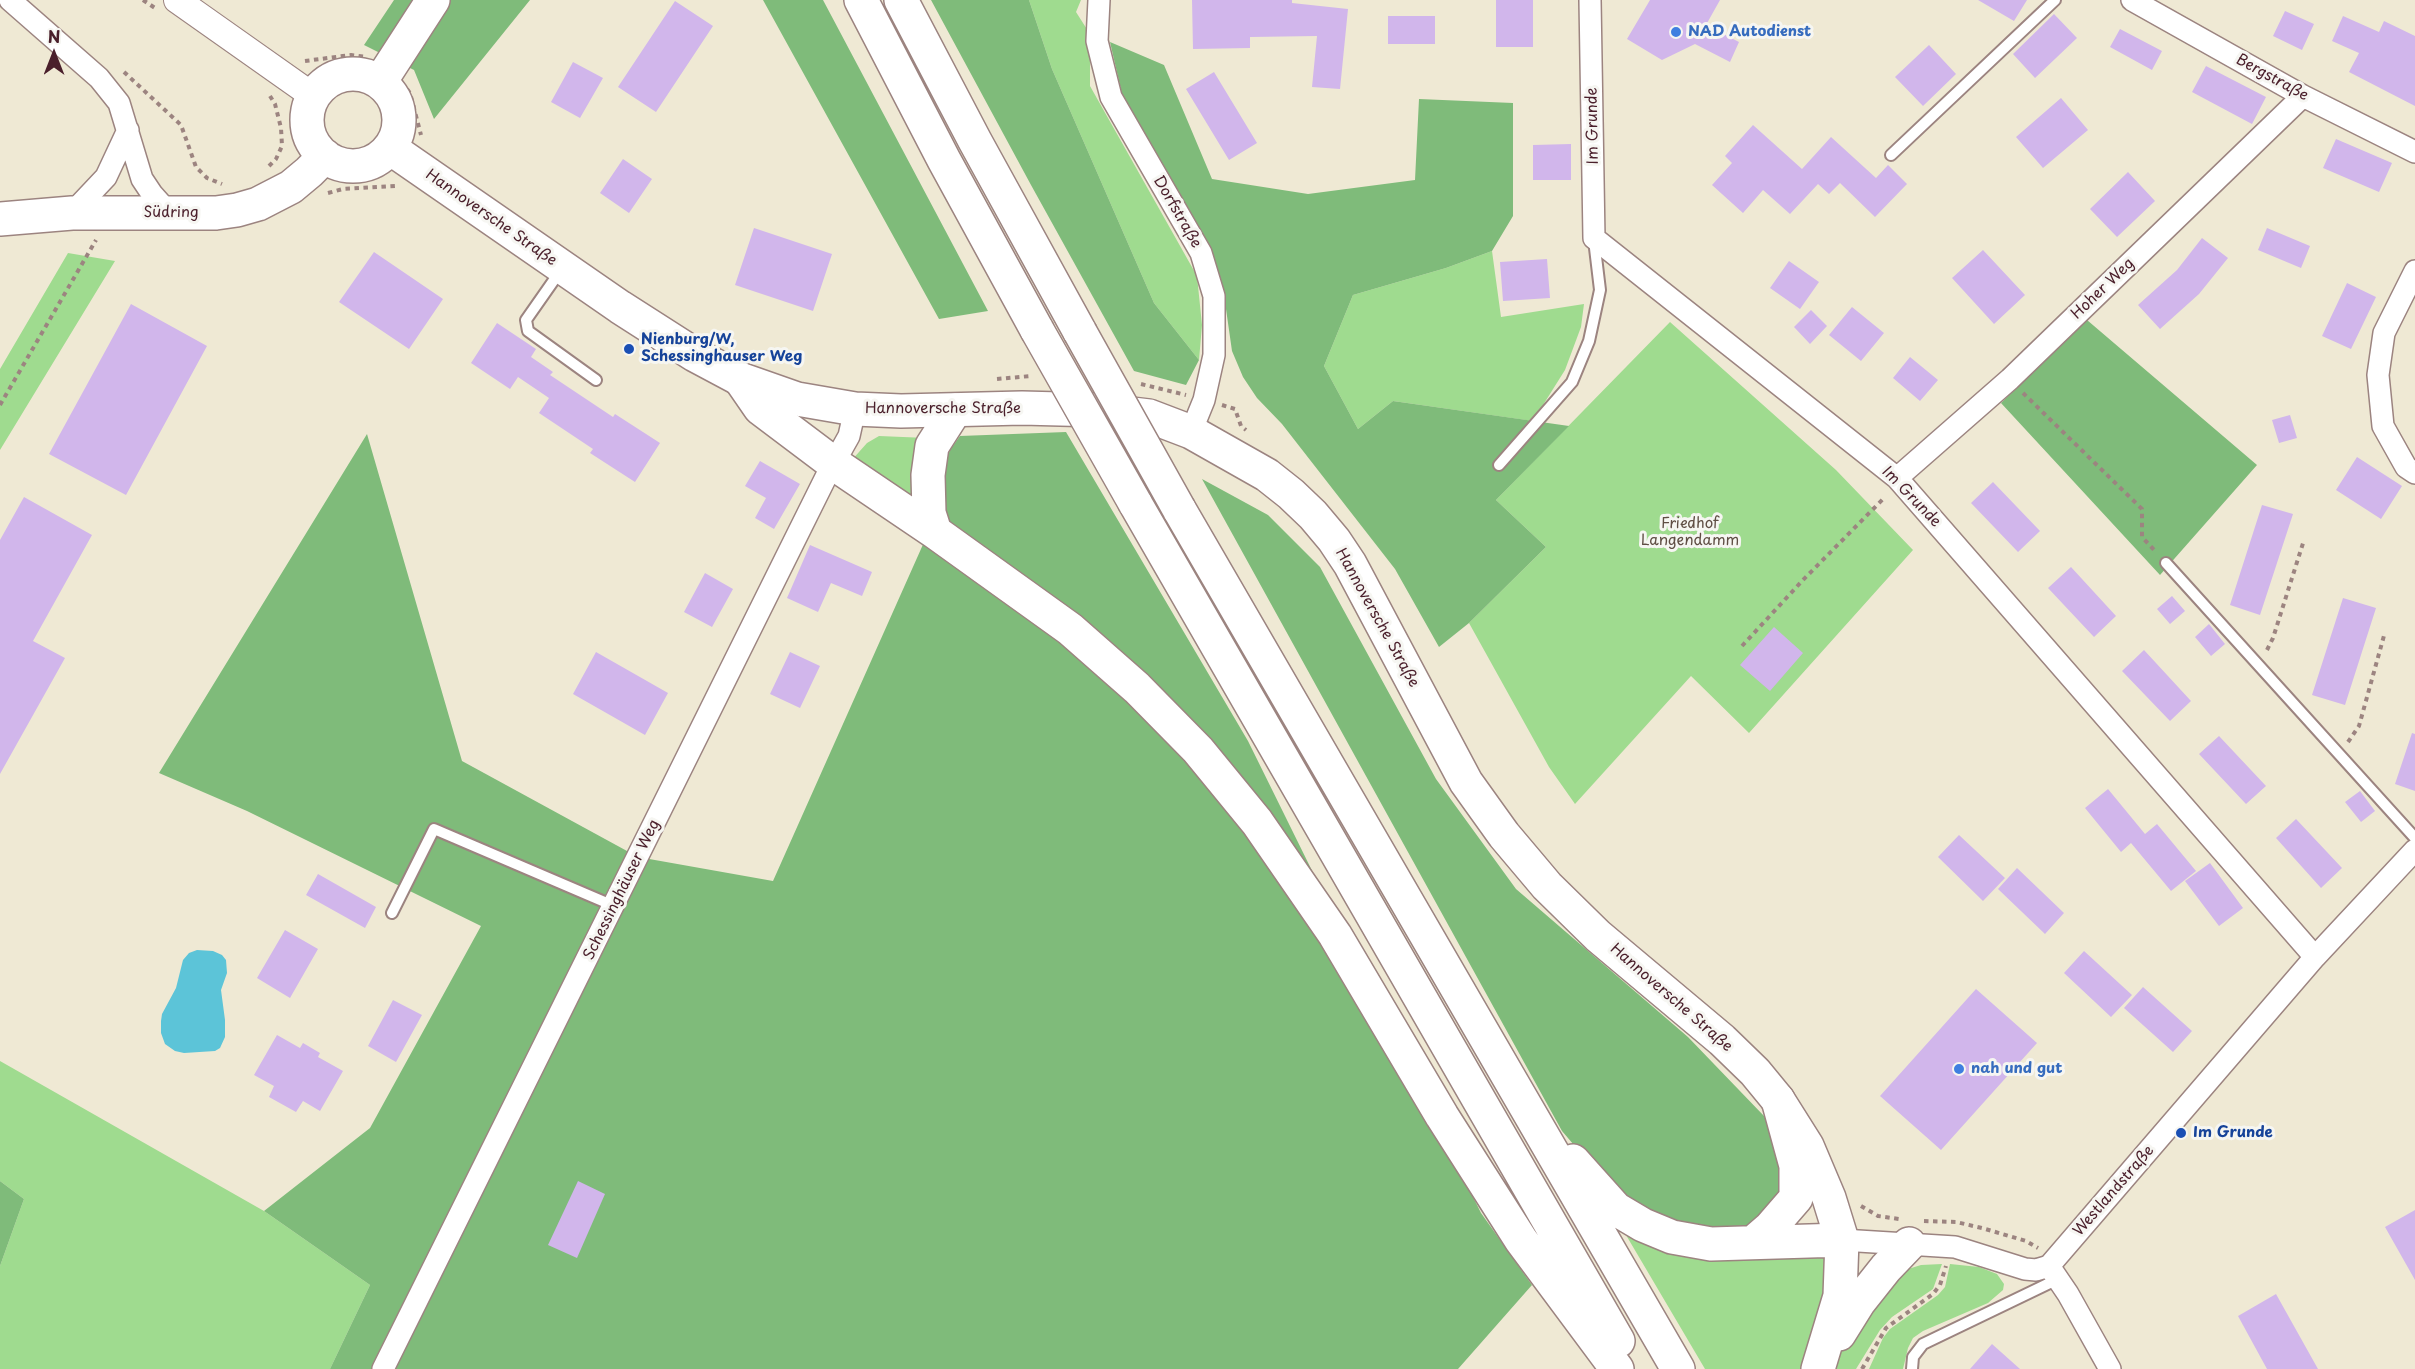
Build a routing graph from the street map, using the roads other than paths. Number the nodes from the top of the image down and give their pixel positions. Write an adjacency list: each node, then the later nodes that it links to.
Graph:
1 (10, 0): 13 (street)
2 (177, 0): 11 (street)
3 (433, 0): 10 (main road)
4 (861, 0): 49 (main road, bridge)
5 (901, 0): 41 (main road, bridge)
6 (1099, 0): 28 (street, Dorfstraße)
7 (1590, 0): 21 (street, Im Grunde)
8 (2055, 0): 16 (lane)
9 (2132, 0): 12 (street, Bergstraße)
10 (384, 75): 11 (main road); 14 (main road)
11 (313, 96): 17 (main road)
12 (2303, 96): 15 (street, Bergstraße); 32 (street, Hoher Weg)
13 (128, 130): 18 (street); 19 (street)
14 (390, 148): 17 (main road); 22 (main road, Hannoversche Straße)
15 (2415, 152)
16 (1891, 155)
17 (325, 156): 19 (main road, Südring)
18 (72, 213): 19 (main road, Südring); 20 (main road, Südring)
19 (169, 213)
20 (0, 219)
21 (1594, 238): 30 (lane); 32 (street, Im Grunde)
22 (563, 267): 24 (main road, Hannoversche Straße); 25 (lane)
23 (2415, 271): 31 (street)
24 (740, 379): 26 (main road, Hannoversche Straße); 29 (main road)
25 (596, 380)
26 (855, 409): 27 (main road, Hannoversche Straße); 29 (street, Schessinghäuser Weg)
27 (955, 410): 28 (main road, Hannoversche Straße); 33 (main road)
28 (1191, 432): 40 (main road, Hannoversche Straße)
29 (833, 463): 33 (main road); 37 (street, Schessinghäuser Weg)
30 (1499, 465)
31 (2415, 473)
32 (1899, 479): 39 (street, Im Grunde)
33 (935, 532): 48 (main road)
34 (2166, 563): 35 (lane)
35 (2415, 838)
36 (2415, 850): 39 (street, Westlandstraße)
37 (614, 906): 38 (lane); 47 (street, Schessinghäuser Weg)
38 (392, 913)
39 (2315, 957): 45 (street, Westlandstraße)
40 (1778, 1100): 43 (main road, Hannoversche Straße); 44 (main road)
41 (1525, 1107): 44 (main road); 50 (main road)
42 (1909, 1228): 43 (street); 45 (street); 46 (main road)
43 (1842, 1240): 44 (main road); 46 (main road, Hannoversche Straße)
44 (1755, 1241)
45 (2054, 1273): 51 (lane); 52 (street)
46 (1819, 1366)
47 (383, 1369)
48 (1617, 1369)
49 (1634, 1369)
50 (1678, 1369)
51 (1912, 1369)
52 (2110, 1369)

